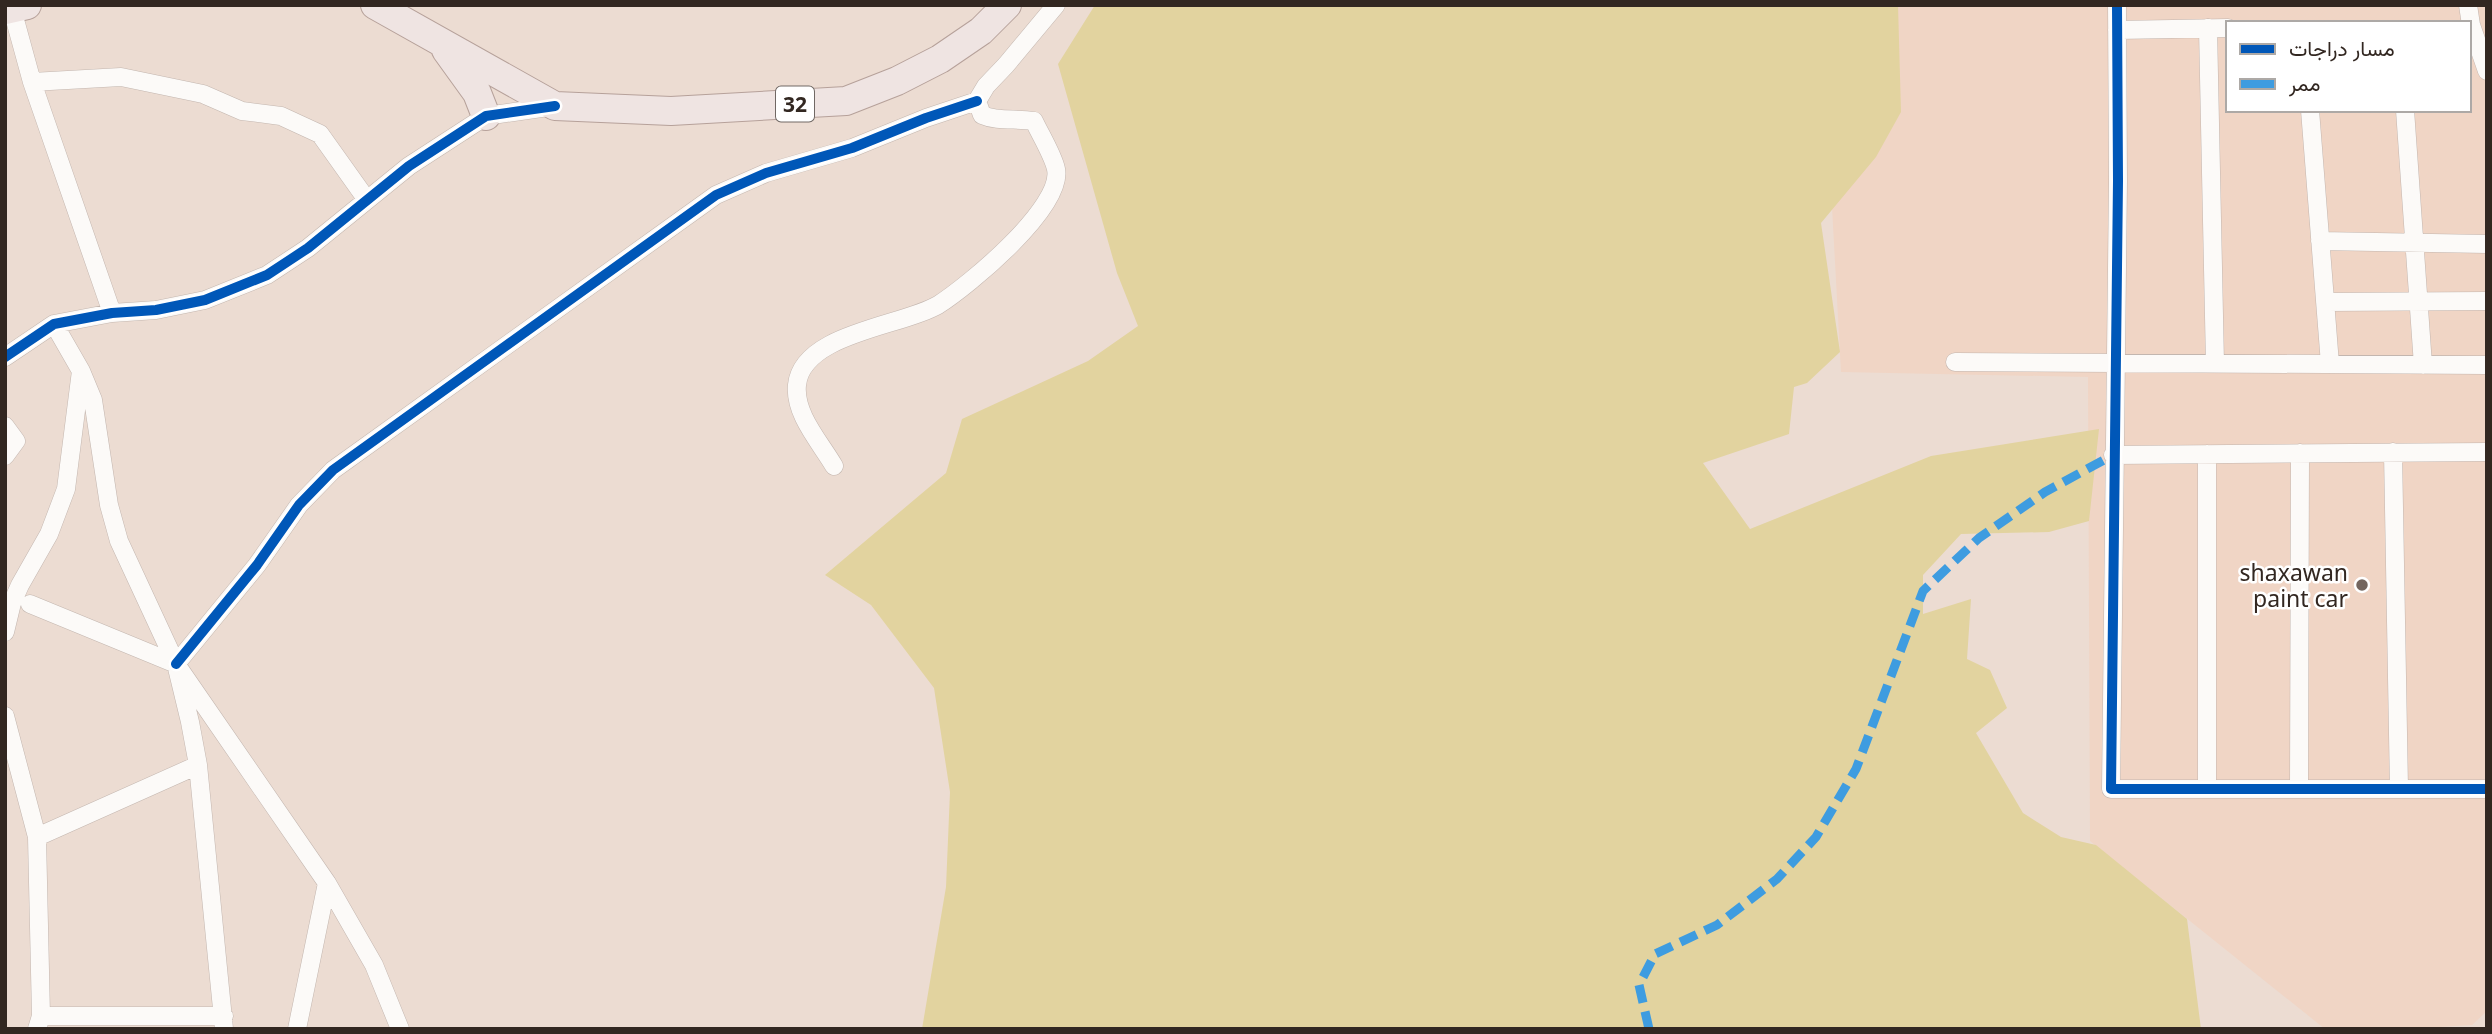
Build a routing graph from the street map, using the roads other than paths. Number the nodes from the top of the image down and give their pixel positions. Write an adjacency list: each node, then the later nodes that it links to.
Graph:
1 (374, 5): 11 (main road, 32)
2 (1007, 5): 15 (main road, 32)
3 (1056, 5): 14 (street)
4 (2117, 5): 10 (street)
5 (2468, 5): 7 (street)
6 (15, 8): 13 (street)
7 (2476, 25): 12 (street)
8 (2208, 28): 9 (street); 10 (street); 31 (street)
9 (2226, 28)
10 (2117, 30): 30 (street)
11 (440, 42): 15 (main road, 32); 18 (main road)
12 (2487, 71)
13 (32, 82): 19 (street); 26 (street)
14 (977, 101): 43 (street); 46 (street)
15 (555, 106): 18 (street)
16 (2310, 112): 20 (street)
17 (2405, 112): 21 (street)
18 (486, 116): 19 (street)
19 (367, 200): 26 (street)
20 (2320, 241): 21 (street); 24 (street)
21 (2414, 244): 22 (street); 25 (street)
22 (2487, 244)
23 (2487, 301): 25 (street)
24 (2325, 302): 25 (street); 32 (street)
25 (2418, 302): 33 (street)
26 (112, 313): 27 (street)
27 (54, 324): 28 (street); 35 (street)
28 (5, 357)
29 (1955, 362): 30 (street)
30 (2116, 363): 31 (street); 41 (street)
31 (2215, 364): 32 (street)
32 (2330, 365): 33 (street)
33 (2423, 365): 34 (street)
34 (2487, 365)
35 (81, 371): 45 (street); 46 (street)
36 (5, 426): 42 (street)
37 (2487, 452): 39 (street)
38 (2300, 453): 39 (street); 40 (street); 50 (street)
39 (2393, 453): 51 (street)
40 (2207, 454): 41 (street); 49 (street)
41 (2113, 455): 49 (street)
42 (5, 456)
43 (834, 466)
44 (30, 604): 46 (street)
45 (5, 632)
46 (176, 664): 48 (street); 54 (street)
47 (5, 716): 53 (street)
48 (198, 765): 53 (street); 56 (street)
49 (2207, 789): 50 (street)
50 (2299, 789): 51 (street)
51 (2399, 789): 52 (street)
52 (2487, 789)
53 (37, 837): 55 (street)
54 (327, 884): 57 (street); 58 (street)
55 (39, 1022): 56 (street)
56 (224, 1023)
57 (297, 1029)
58 (400, 1029)

